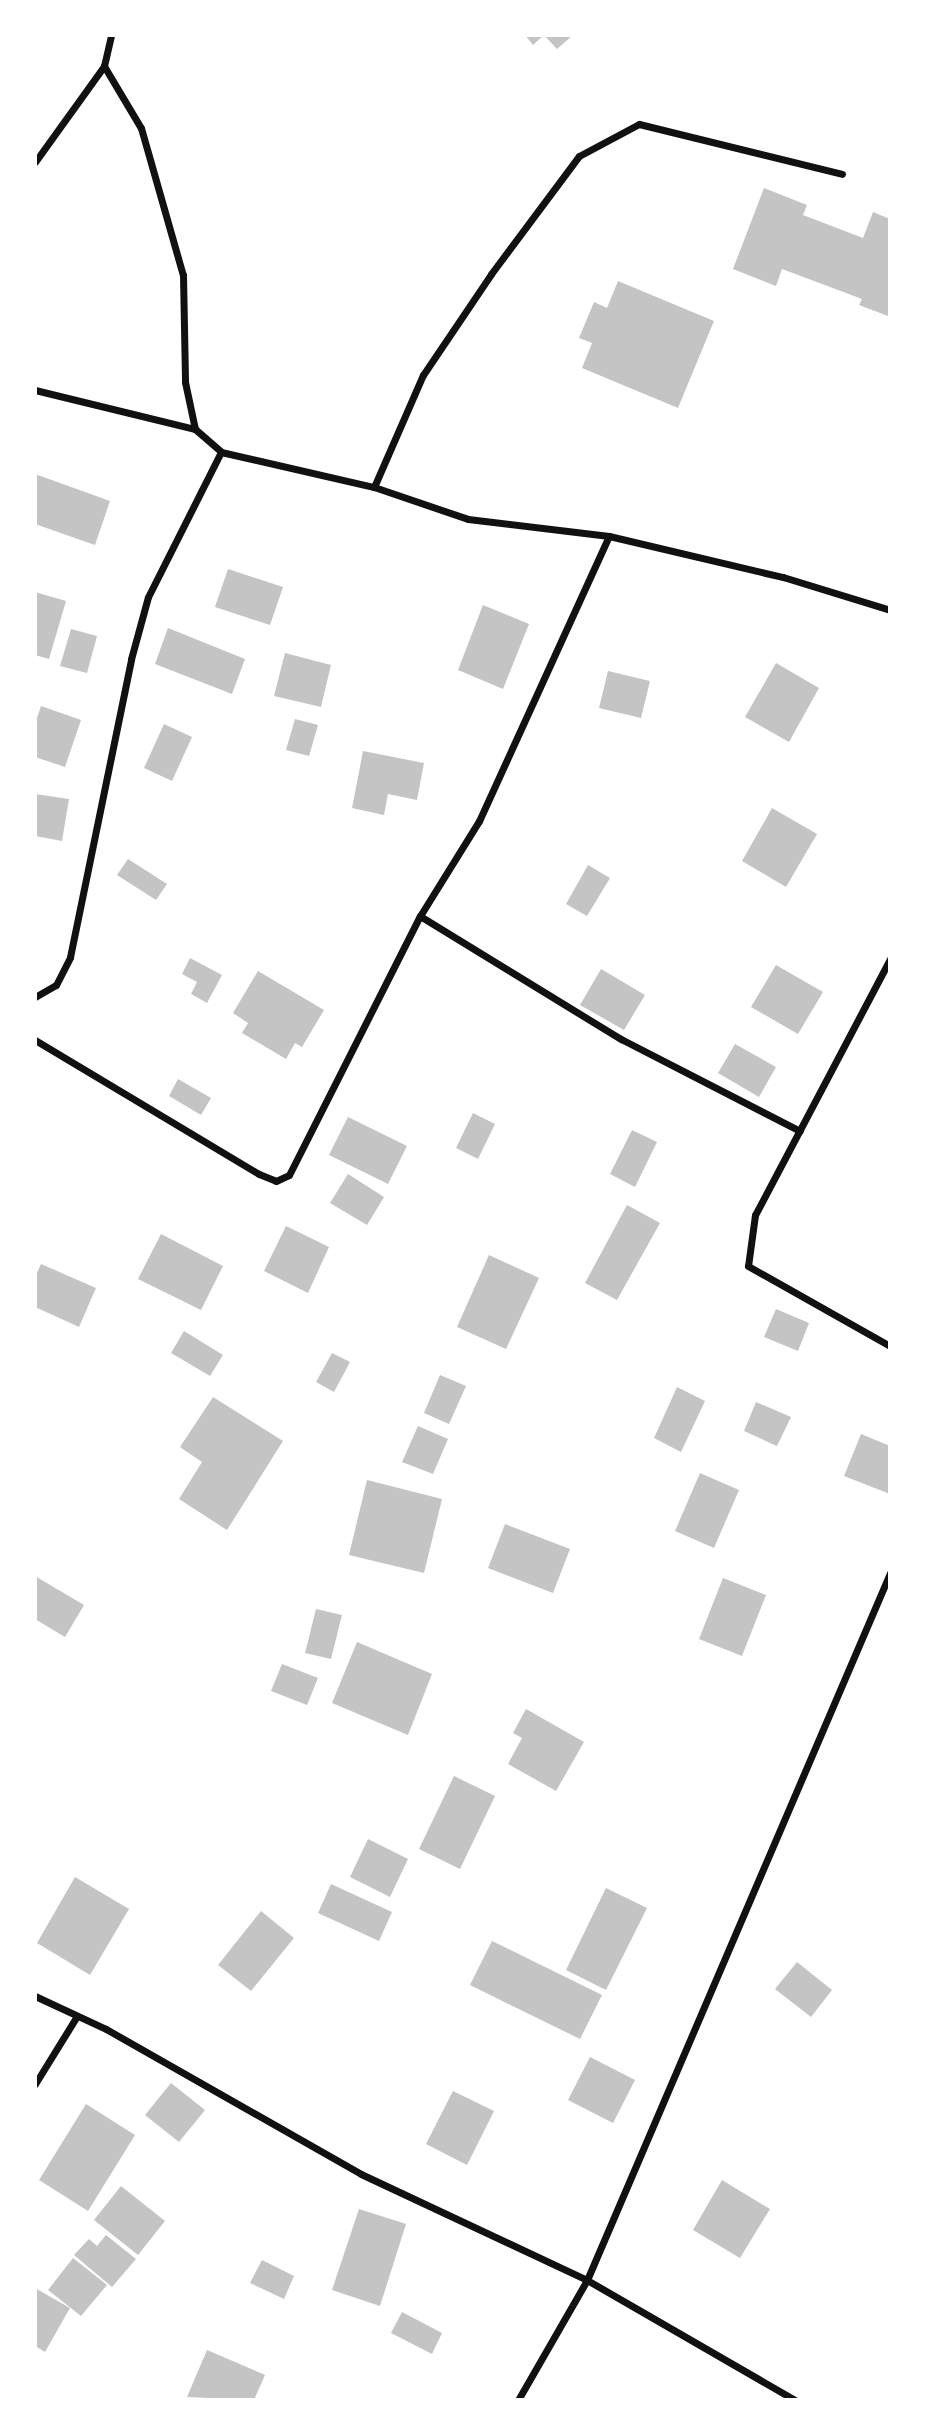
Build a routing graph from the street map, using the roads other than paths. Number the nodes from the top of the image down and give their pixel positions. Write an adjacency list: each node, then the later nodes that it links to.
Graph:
1 (111, 35): 2 (street)
2 (104, 66): 3 (street); 6 (street)
3 (35, 162)
4 (842, 174): 8 (street)
5 (35, 390): 6 (street)
6 (195, 429): 7 (street)
7 (221, 452): 8 (street); 13 (street)
8 (374, 488): 9 (street)
9 (608, 536): 10 (street); 11 (street)
10 (890, 610)
11 (420, 915): 14 (street); 15 (street)
12 (890, 958): 15 (street)
13 (35, 996)
14 (35, 1040)
15 (800, 1130): 16 (street)
16 (890, 1346)
17 (890, 1573): 21 (street)
18 (35, 1996): 19 (street)
19 (77, 2016): 20 (street); 21 (street)
20 (35, 2084)
21 (587, 2280): 22 (street); 23 (street)
22 (517, 2400)
23 (795, 2400)

